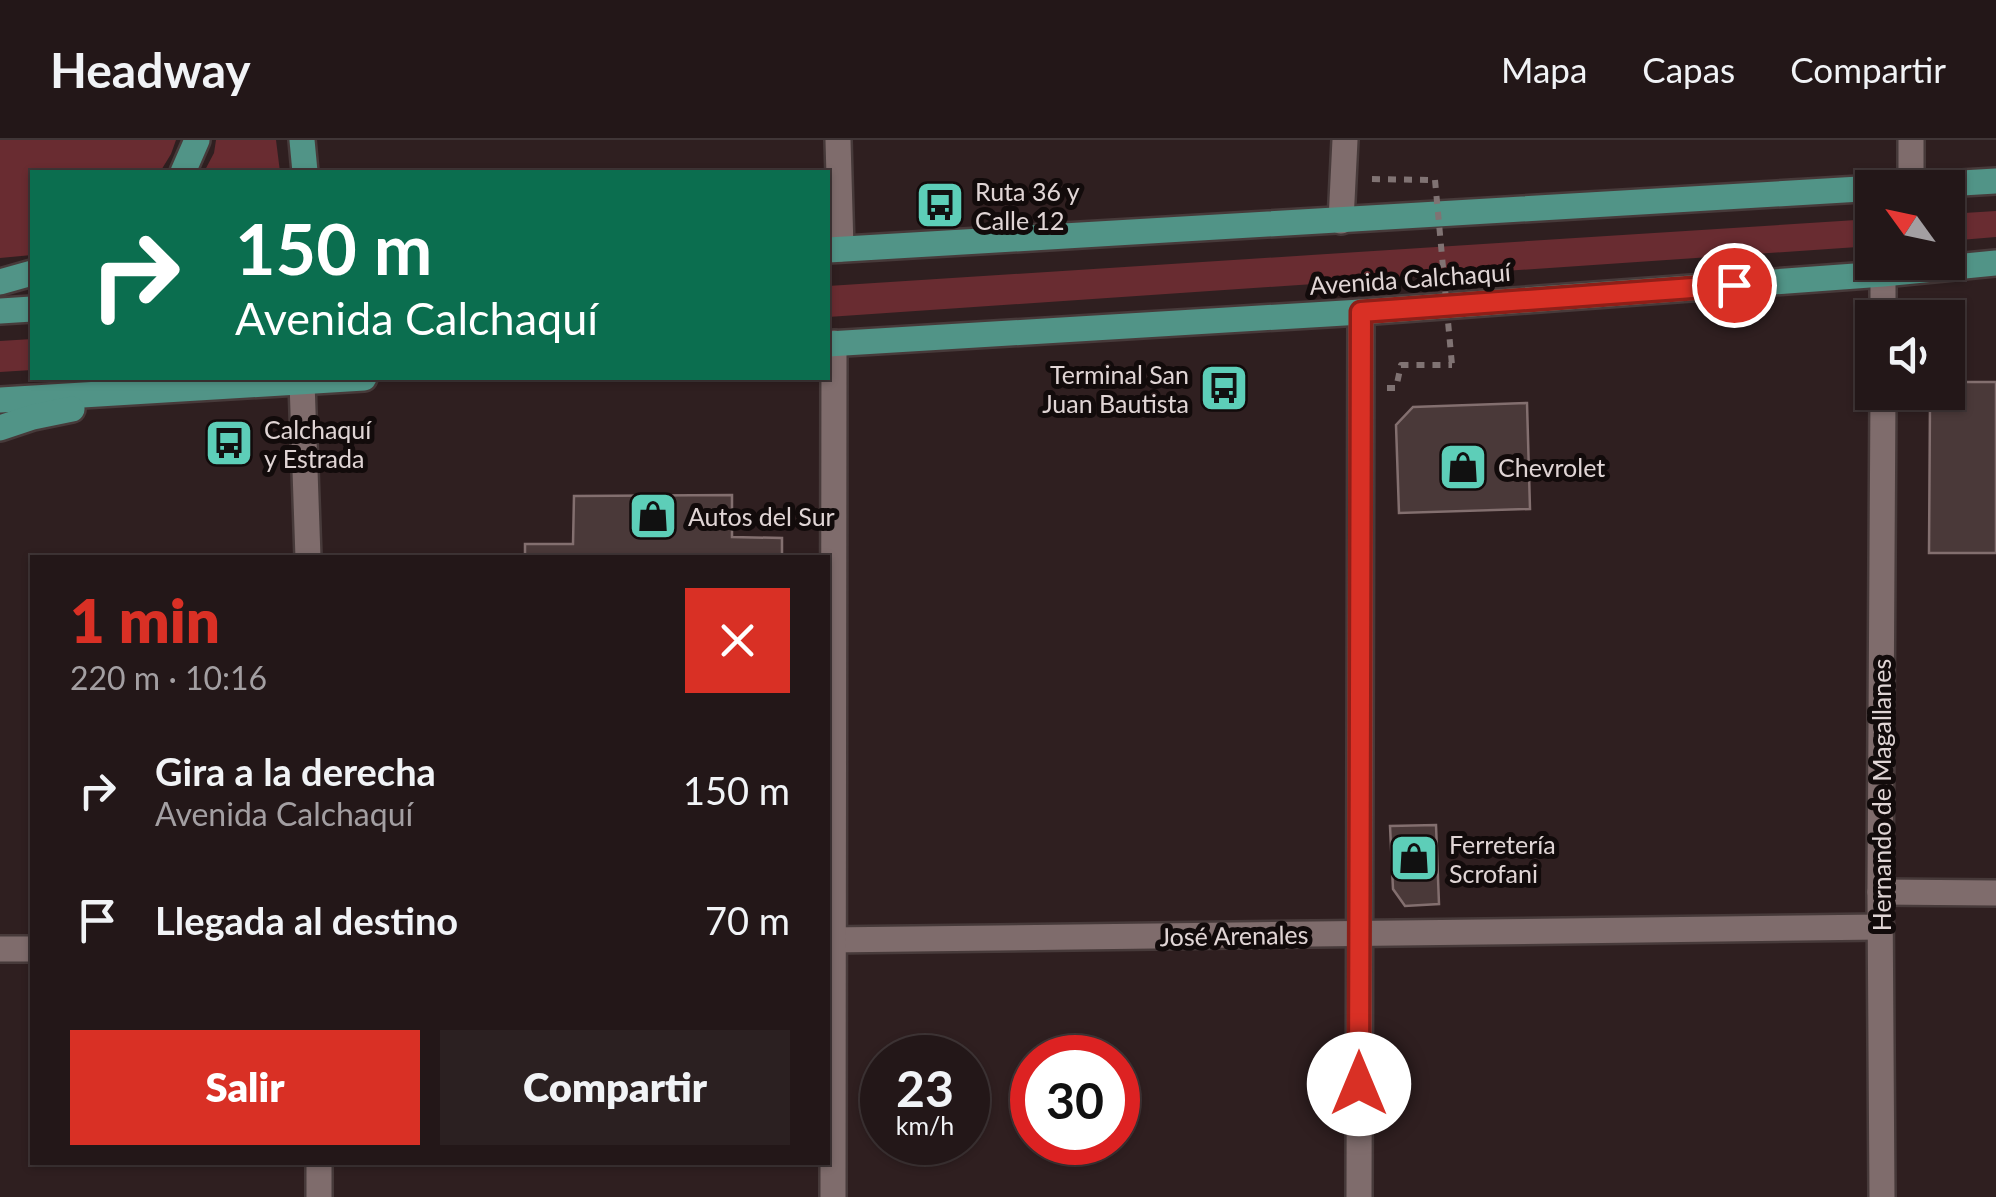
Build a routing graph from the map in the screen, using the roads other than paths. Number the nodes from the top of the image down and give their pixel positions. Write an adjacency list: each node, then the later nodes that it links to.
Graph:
1 (198, 140): 6 (main road)
2 (302, 140): 7 (main road)
3 (838, 140): 13 (street)
4 (1344, 140): 12 (street)
5 (1911, 140): 8 (street)
6 (184, 170)
7 (305, 170)
8 (1911, 170)
9 (1996, 181): 10 (main road)
10 (1965, 182)
11 (1855, 189): 12 (main road)
12 (1341, 221): 13 (main road)
13 (834, 250)
14 (1996, 263): 15 (main road, Avenida Calchaquí)
15 (1965, 266)
16 (30, 274): 18 (main road)
17 (1855, 276): 21 (main road, Avenida Calchaquí)
18 (0, 282)
19 (30, 309): 20 (main road)
20 (0, 311)
21 (1361, 312): 22 (main road, Avenida Calchaquí); 33 (street)
22 (831, 344): 34 (street)
23 (333, 380): 24 (main road)
24 (302, 382): 25 (main road); 29 (street)
25 (170, 390): 26 (main road); 28 (main road)
26 (0, 400)
27 (1883, 410): 30 (street, Hernando de Magallanes)
28 (0, 428)
29 (308, 555)
30 (1880, 892): 31 (street); 32 (street, Hernando de Magallanes)
31 (1996, 893)
32 (1881, 927): 33 (street, José Arenales); 41 (street, Hernando de Magallanes)
33 (1360, 934): 34 (street, José Arenales); 40 (street)
34 (830, 940): 39 (street)
35 (0, 949): 36 (street)
36 (30, 949)
37 (319, 1165): 38 (street)
38 (319, 1197)
39 (833, 1197)
40 (1359, 1197)
41 (1882, 1197)

